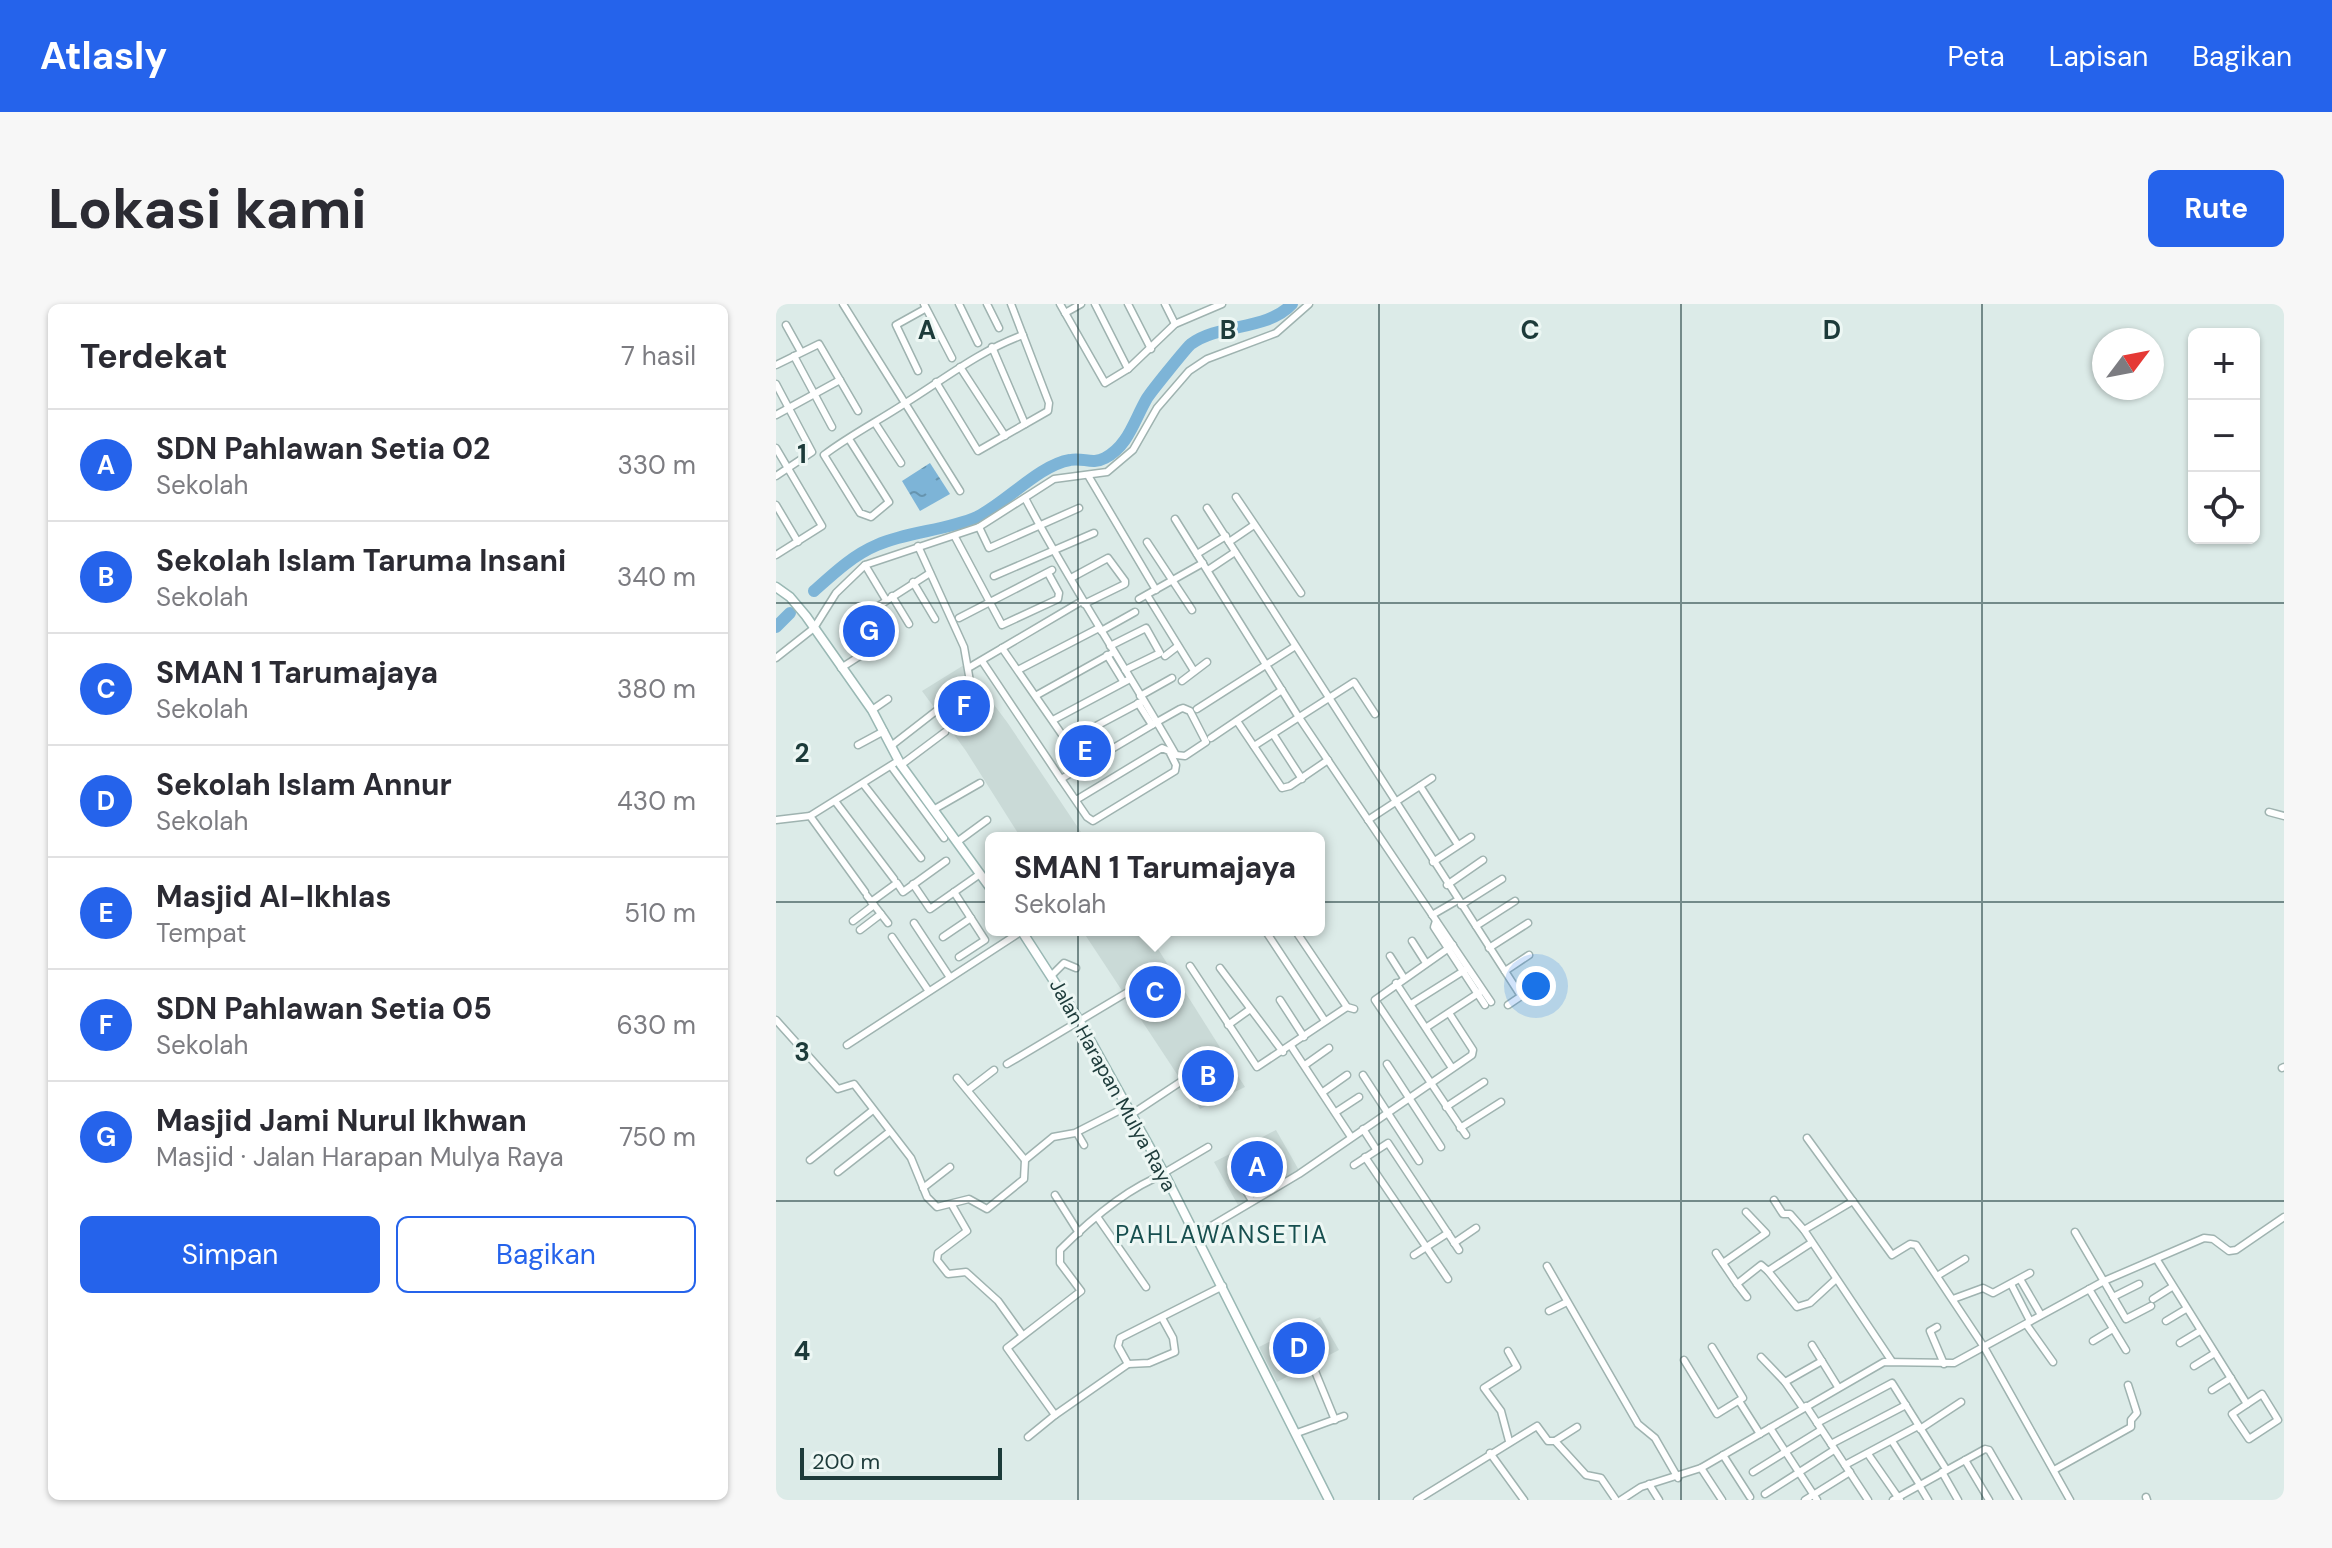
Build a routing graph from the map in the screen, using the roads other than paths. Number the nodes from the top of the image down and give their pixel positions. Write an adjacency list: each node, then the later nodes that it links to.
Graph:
1 (843, 304): 33 (street)
2 (959, 304): 20 (street)
3 (987, 304): 18 (street)
4 (1011, 304): 19 (street)
5 (1060, 304): 14 (street)
6 (1081, 304): 14 (street)
7 (1095, 304): 27 (street)
8 (1128, 304): 22 (street)
9 (1165, 304): 16 (street)
10 (1196, 304): 15 (street)
11 (1222, 304): 15 (street)
12 (1309, 304): 46 (street)
13 (924, 307): 24 (street); 28 (street)
14 (1065, 313): 27 (street)
15 (1202, 313): 16 (street)
16 (1175, 324): 22 (street)
17 (786, 325): 23 (street)
18 (999, 328)
19 (1023, 335): 21 (street); 38 (street)
20 (978, 343)
21 (992, 347): 26 (street); 38 (street)
22 (1151, 349): 27 (street)
23 (797, 354): 25 (street); 29 (street); 32 (street)
24 (952, 358)
25 (776, 365)
26 (960, 367): 30 (street); 40 (street)
27 (1128, 369)
28 (918, 371)
29 (840, 380): 32 (street); 35 (street)
30 (936, 382): 33 (street); 40 (street)
31 (776, 384): 34 (street)
32 (814, 393): 34 (street); 39 (street)
33 (906, 403): 37 (street); 47 (street)
34 (788, 407): 36 (street); 44 (street)
35 (858, 411)
36 (776, 415)
37 (875, 423): 41 (street); 43 (street)
38 (1025, 424): 40 (street)
39 (832, 427)
40 (1005, 436)
41 (849, 439): 41 (street)
42 (776, 448): 44 (street)
43 (901, 463)
44 (788, 469): 45 (street); 60 (street)
45 (776, 476)
46 (1089, 477): 49 (street); 75 (street)
47 (960, 491)
48 (1236, 497): 55 (street)
49 (1025, 498): 54 (street); 56 (street)
50 (776, 505): 60 (street)
51 (1079, 508): 54 (street)
52 (1207, 508): 59 (street)
53 (1175, 519): 65 (street)
54 (1039, 525): 56 (street); 63 (street)
55 (1254, 525): 59 (street); 77 (street)
56 (979, 527): 58 (street)
57 (1094, 533): 63 (street)
58 (955, 537): 62 (street); 81 (street)
59 (1227, 539): 64 (street); 65 (street)
60 (798, 542): 66 (street)
61 (1147, 542): 73 (street)
62 (918, 546): 68 (street); 70 (street)
63 (1054, 550): 71 (street); 72 (street)
64 (1235, 552): 69 (street); 92 (street)
65 (1197, 554): 67 (street)
66 (776, 555)
67 (1203, 563): 69 (street); 73 (street)
68 (865, 565): 79 (street); 89 (street)
69 (1208, 570): 100 (street)
70 (930, 573): 74 (street); 101 (street)
71 (994, 576)
72 (1071, 578): 82 (street); 82 (street)
73 (1173, 579): 75 (street); 83 (street)
74 (913, 582): 79 (street); 87 (street)
75 (1156, 590): 78 (street)
76 (778, 592): 89 (street)
77 (1301, 593)
78 (1147, 595): 80 (street); 91 (street)
79 (889, 598): 84 (street); 88 (street)
80 (1139, 599)
81 (990, 600): 81 (street); 86 (street)
82 (1083, 603): 90 (street); 93 (street)
83 (1192, 610)
84 (869, 612)
85 (1135, 612): 90 (street)
86 (959, 618)
87 (935, 619)
88 (909, 624)
89 (814, 628): 97 (street); 102 (street)
90 (1100, 629): 94 (street); 103 (street)
91 (1178, 646): 96 (street); 105 (street)
92 (1294, 647): 100 (street); 111 (street)
93 (1002, 648): 98 (street); 103 (street)
94 (1110, 651): 104 (street); 104 (street); 107 (street); 110 (street)
95 (866, 652): 102 (street)
96 (1165, 656)
97 (776, 658)
98 (982, 661): 101 (street); 133 (street)
99 (1207, 662): 105 (street)
100 (1267, 665): 109 (street); 114 (street)
101 (970, 667): 127 (street)
102 (841, 668): 115 (street)
103 (1018, 670): 110 (street)
104 (1125, 670): 107 (street)
105 (1194, 671): 108 (street)
106 (1172, 678): 113 (street)
107 (1127, 680): 113 (street); 118 (street)
108 (1182, 681)
109 (1282, 690): 117 (street); 119 (street)
110 (1037, 695): 118 (street)
111 (1328, 697): 116 (street); 117 (street); 140 (street)
112 (888, 699): 115 (street)
113 (1141, 700): 120 (street); 125 (street)
114 (1197, 709)
115 (872, 710): 121 (street)
116 (1375, 714)
117 (1298, 716): 123 (street); 129 (street)
118 (1053, 720): 125 (street)
119 (1237, 721): 124 (street); 128 (street)
120 (1154, 724): 120 (street); 131 (street)
121 (884, 731): 126 (street); 127 (street)
122 (945, 732): 130 (street)
123 (1273, 734): 128 (street); 134 (street)
124 (1211, 738)
125 (1068, 741): 131 (street)
126 (858, 745)
127 (891, 746): 130 (street)
128 (1254, 746): 134 (street)
129 (1328, 760): 134 (street); 147 (street)
130 (896, 764): 136 (street); 141 (street); 149 (street)
131 (1083, 765): 133 (street)
132 (1432, 778): 137 (street)
133 (1061, 779): 138 (street)
134 (1302, 779)
135 (980, 783): 141 (street)
136 (864, 785): 139 (street); 152 (street)
137 (1420, 786): 140 (street); 151 (street)
138 (1076, 800): 138 (street)
139 (835, 801): 143 (street); 157 (street)
140 (1395, 801): 147 (street); 155 (street)
141 (933, 810): 150 (street)
142 (2269, 812): 144 (street)
143 (810, 816): 145 (street); 163 (street)
144 (2284, 816)
145 (776, 820)
146 (987, 820): 150 (street)
147 (1368, 820): 168 (street)
148 (1471, 837): 151 (street)
149 (944, 838)
150 (957, 842): 156 (street)
151 (1458, 845): 155 (street)
152 (921, 858)
153 (1483, 860): 161 (street)
154 (946, 861): 160 (street)
155 (1433, 862): 161 (street)
156 (980, 874): 159 (street); 162 (street)
157 (894, 879)
158 (1502, 879): 165 (street)
159 (985, 881)
160 (913, 884): 162 (street); 163 (street)
161 (1447, 885): 165 (street)
162 (954, 892): 167 (street)
163 (870, 899): 166 (street); 169 (street)
164 (1515, 901): 173 (street)
165 (1460, 902): 168 (street); 173 (street)
166 (881, 914): 170 (street); 174 (street)
167 (971, 918): 180 (street); 186 (street)
168 (1434, 918): 182 (street)
169 (853, 921)
170 (888, 923)
171 (914, 923): 194 (street)
172 (1528, 923): 183 (street)
173 (1476, 926): 183 (street)
174 (860, 930)
175 (1012, 936): 194 (street)
176 (1026, 936): 193 (street, Jalan Harapan Mulya Raya)
177 (1269, 936): 210 (street)
178 (1299, 936): 210 (street)
179 (892, 937): 199 (street)
180 (943, 937)
181 (1412, 941): 187 (street)
182 (1450, 947): 187 (street); 191 (street)
183 (1489, 948): 192 (street)
184 (1529, 955): 192 (street)
185 (1390, 956): 196 (street)
186 (959, 957)
187 (1426, 963): 196 (street)
188 (1190, 966): 211 (street)
189 (1076, 968): 193 (street)
190 (1220, 968): 206 (street)
191 (1466, 970): 200 (street); 203 (street)
192 (1505, 971): 201 (street)
193 (1052, 975): 209 (street, Jalan Harapan Mulya Raya)
194 (949, 976): 199 (street)
195 (1153, 977): 209 (street)
196 (1404, 978): 197 (street)
197 (1396, 983): 203 (street); 228 (street)
198 (1539, 984): 201 (street)
199 (928, 990): 214 (street)
200 (1480, 992): 204 (street); 207 (street)
201 (1521, 996): 205 (street)
202 (1280, 1000): 213 (street)
203 (1411, 1004): 212 (street)
204 (1488, 1004)
205 (1508, 1005)
206 (1249, 1010): 211 (street); 217 (street)
207 (1449, 1013): 212 (street); 221 (street)
208 (776, 1020): 235 (street)
209 (1079, 1020): 218 (street); 236 (street, Jalan Harapan Mulya Raya)
210 (1325, 1021): 213 (street)
211 (1228, 1025): 217 (street)
212 (1427, 1027): 221 (street)
213 (1304, 1037): 215 (street)
214 (847, 1045)
215 (1291, 1046): 217 (street); 220 (street)
216 (1329, 1048): 220 (street)
217 (1283, 1052)
218 (1007, 1064)
219 (1387, 1064): 232 (street)
220 (1305, 1065): 230 (street)
221 (1452, 1068): 228 (street)
222 (994, 1070): 229 (street)
223 (1197, 1071): 236 (street)
224 (1347, 1075): 230 (street)
225 (1363, 1075): 238 (street)
226 (957, 1078): 229 (street)
227 (1484, 1082): 234 (street)
228 (1431, 1084): 232 (street); 234 (street)
229 (968, 1090): 252 (street)
230 (1323, 1092): 237 (street)
231 (1359, 1097): 237 (street)
232 (1409, 1099): 238 (street); 248 (street)
233 (1501, 1102): 239 (street)
234 (1446, 1107): 239 (street)
235 (873, 1110): 241 (street); 251 (street)
236 (1130, 1110): 242 (street); 258 (street, Jalan Harapan Mulya Raya)
237 (1336, 1112): 244 (street)
238 (1388, 1112): 240 (street); 253 (street)
239 (1460, 1128): 243 (street)
240 (1363, 1129): 244 (street); 249 (street)
241 (889, 1132): 257 (street); 259 (street)
242 (1077, 1133): 246 (street); 252 (street)
243 (1466, 1135)
244 (1351, 1137): 262 (street)
245 (1807, 1138): 263 (street)
246 (1084, 1145)
247 (1208, 1147): 258 (street)
248 (1441, 1147)
249 (1376, 1149): 250 (street); 272 (street)
250 (1365, 1157): 254 (street); 276 (street)
251 (810, 1160)
252 (1025, 1160): 264 (street)
253 (1419, 1161)
254 (1354, 1165)
255 (950, 1167): 259 (street)
256 (1233, 1168): 262 (street)
257 (838, 1172)
258 (1164, 1174): 267 (street); 273 (street, Jalan Harapan Mulya Raya)
259 (923, 1188): 264 (street)
260 (1055, 1195): 271 (street)
261 (1774, 1200): 269 (street)
262 (1252, 1201): 273 (street)
263 (1853, 1201): 269 (street); 286 (street)
264 (952, 1205): 311 (street)
265 (1746, 1212): 282 (street)
266 (2284, 1217): 281 (street)
267 (1098, 1218): 271 (street); 295 (street)
268 (1476, 1228): 274 (street)
269 (1804, 1230): 275 (street)
270 (2075, 1232): 290 (street)
271 (1079, 1233): 311 (street)
272 (1448, 1233): 274 (street); 276 (street)
273 (1196, 1235): 294 (street, Jalan Harapan Mulya Raya)
274 (1454, 1243): 277 (street)
275 (1811, 1243): 284 (street); 289 (street)
276 (1426, 1248): 279 (street); 287 (street)
277 (1459, 1250)
278 (1716, 1253): 282 (street)
279 (1414, 1255)
280 (1965, 1259): 286 (street)
281 (2157, 1260): 290 (street); 296 (street)
282 (1723, 1263): 291 (street)
283 (1547, 1266): 301 (street)
284 (1768, 1271): 289 (street); 291 (street)
285 (2030, 1273): 288 (street)
286 (1937, 1276): 300 (street)
287 (1448, 1279)
288 (2020, 1279): 292 (street); 304 (street)
289 (1835, 1280): 322 (street)
290 (2104, 1281): 297 (street); 299 (street)
291 (1737, 1284): 298 (street)
292 (2011, 1284): 300 (street); 307 (street)
293 (2139, 1284): 299 (street)
294 (1223, 1286): 305 (street); 346 (street, Jalan Harapan Mulya Raya)
295 (1146, 1287)
296 (2172, 1287): 299 (street); 302 (street)
297 (2089, 1289): 304 (street); 309 (street)
298 (1747, 1297)
299 (2113, 1297)
300 (1953, 1299): 316 (street)
301 (1567, 1302): 303 (street); 364 (street)
302 (2186, 1309): 306 (street); 310 (street)
303 (1549, 1311)
304 (2041, 1315): 307 (street)
305 (1162, 1318): 325 (street); 325 (street)
306 (2166, 1321)
307 (2028, 1322): 316 (street); 324 (street)
308 (1937, 1327): 327 (street)
309 (2113, 1329): 312 (street); 317 (street)
310 (2200, 1331): 313 (street); 319 (street)
311 (1021, 1333): 339 (street)
312 (2093, 1341)
313 (2180, 1343)
314 (1812, 1345): 323 (street)
315 (1712, 1347): 334 (street)
316 (1984, 1347): 327 (street); 360 (street)
317 (2126, 1350)
318 (1508, 1351): 349 (street)
319 (2215, 1353): 328 (street); 329 (street)
320 (1761, 1357): 330 (street)
321 (1684, 1360): 334 (street)
322 (1891, 1360): 327 (street); 332 (street)
323 (1822, 1361): 330 (street); 332 (street)
324 (2053, 1362)
325 (1128, 1364): 339 (street)
326 (1312, 1364): 341 (street)
327 (1944, 1364)
328 (2194, 1366)
329 (2231, 1378): 333 (street); 336 (street)
330 (1785, 1382): 338 (street)
331 (2128, 1385): 360 (street)
332 (1838, 1387): 338 (street)
333 (2212, 1390)
334 (1739, 1401): 347 (street)
335 (1961, 1402): 345 (street)
336 (2247, 1404): 336 (street)
337 (1906, 1405): 342 (street); 345 (street); 352 (street)
338 (1804, 1407): 342 (street); 344 (street)
339 (1055, 1415): 348 (street)
340 (1344, 1416): 341 (street)
341 (1335, 1420): 346 (street)
342 (1819, 1426): 352 (street); 353 (street)
343 (1577, 1427): 350 (street)
344 (1770, 1428): 347 (street); 353 (street)
345 (1919, 1428): 351 (street); 361 (street)
346 (1297, 1433): 372 (street, Jalan Harapan Mulya Raya)
347 (1760, 1434): 356 (street)
348 (1028, 1437)
349 (1509, 1441): 350 (street); 354 (street)
350 (1555, 1441): 375 (street)
351 (1892, 1441): 355 (street); 366 (street)
352 (1833, 1447): 359 (street); 363 (street)
353 (1785, 1452): 362 (street); 363 (street)
354 (1490, 1453): 373 (street); 374 (street)
355 (1868, 1454): 359 (street); 371 (street)
356 (1723, 1455): 358 (street); 368 (street)
357 (1965, 1460): 361 (street); 381 (street); 382 (street)
358 (1701, 1468): 364 (street); 377 (street)
359 (1847, 1469): 369 (street); 370 (street)
360 (2054, 1470): 383 (street)
361 (1944, 1471): 366 (street); 380 (street)
362 (1753, 1472)
363 (1799, 1473): 367 (street); 369 (street)
364 (1678, 1478): 365 (street)
365 (1649, 1484): 375 (street); 376 (street)
366 (1920, 1485): 371 (street); 379 (street)
367 (1765, 1494)
368 (1750, 1497)
369 (1815, 1497): 378 (street)
370 (1864, 1499)
371 (1897, 1499)
372 (1329, 1500)
373 (1417, 1500)
374 (1524, 1500)
375 (1618, 1500)
376 (1659, 1500)
377 (1722, 1500)
378 (1805, 1500)
379 (1928, 1500)
380 (1958, 1500)
381 (1989, 1500)
382 (2018, 1500)
383 (2070, 1500)

